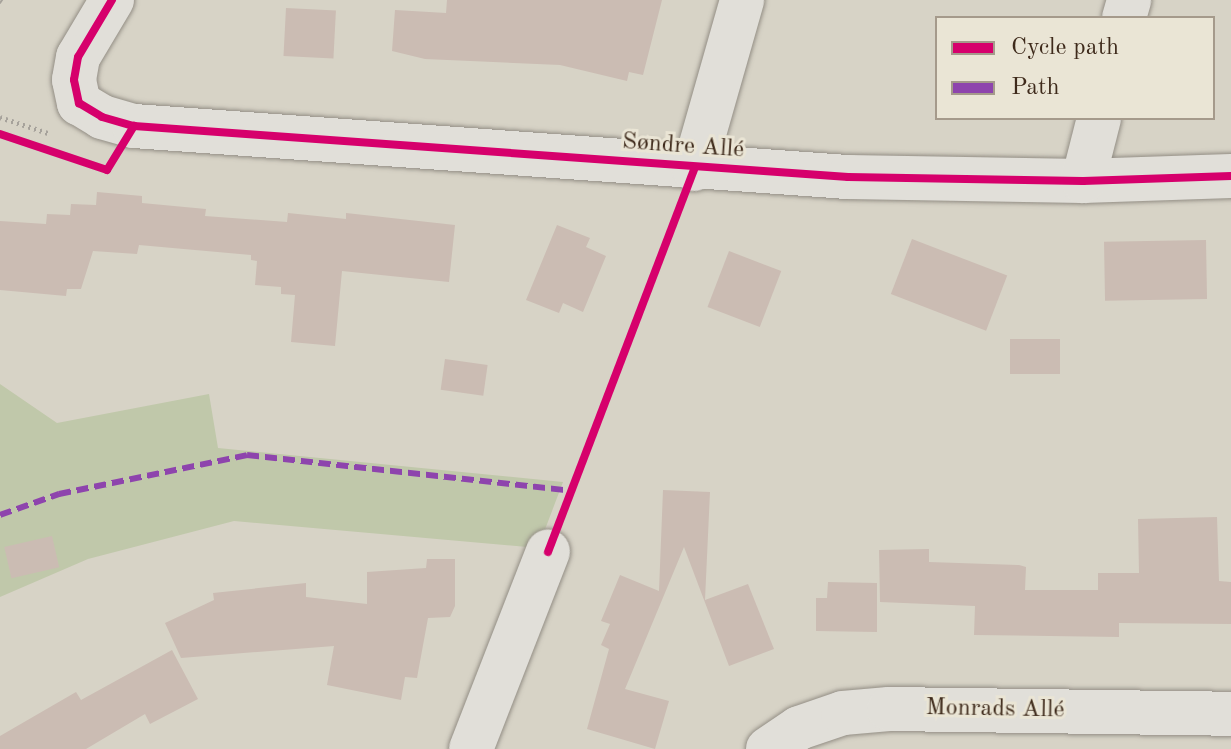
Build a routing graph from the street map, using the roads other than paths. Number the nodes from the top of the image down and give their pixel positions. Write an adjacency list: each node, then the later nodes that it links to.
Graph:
1 (112, 0): 4 (street, Søndre Allé)
2 (742, 0): 4 (street)
3 (1098, 120): 6 (street)
4 (694, 169): 6 (street, Søndre Allé)
5 (1231, 176): 6 (street, Søndre Allé)
6 (1083, 181)
7 (548, 552): 9 (street)
8 (1231, 714): 10 (street, Monrads Allé)
9 (471, 749)
10 (768, 749)

